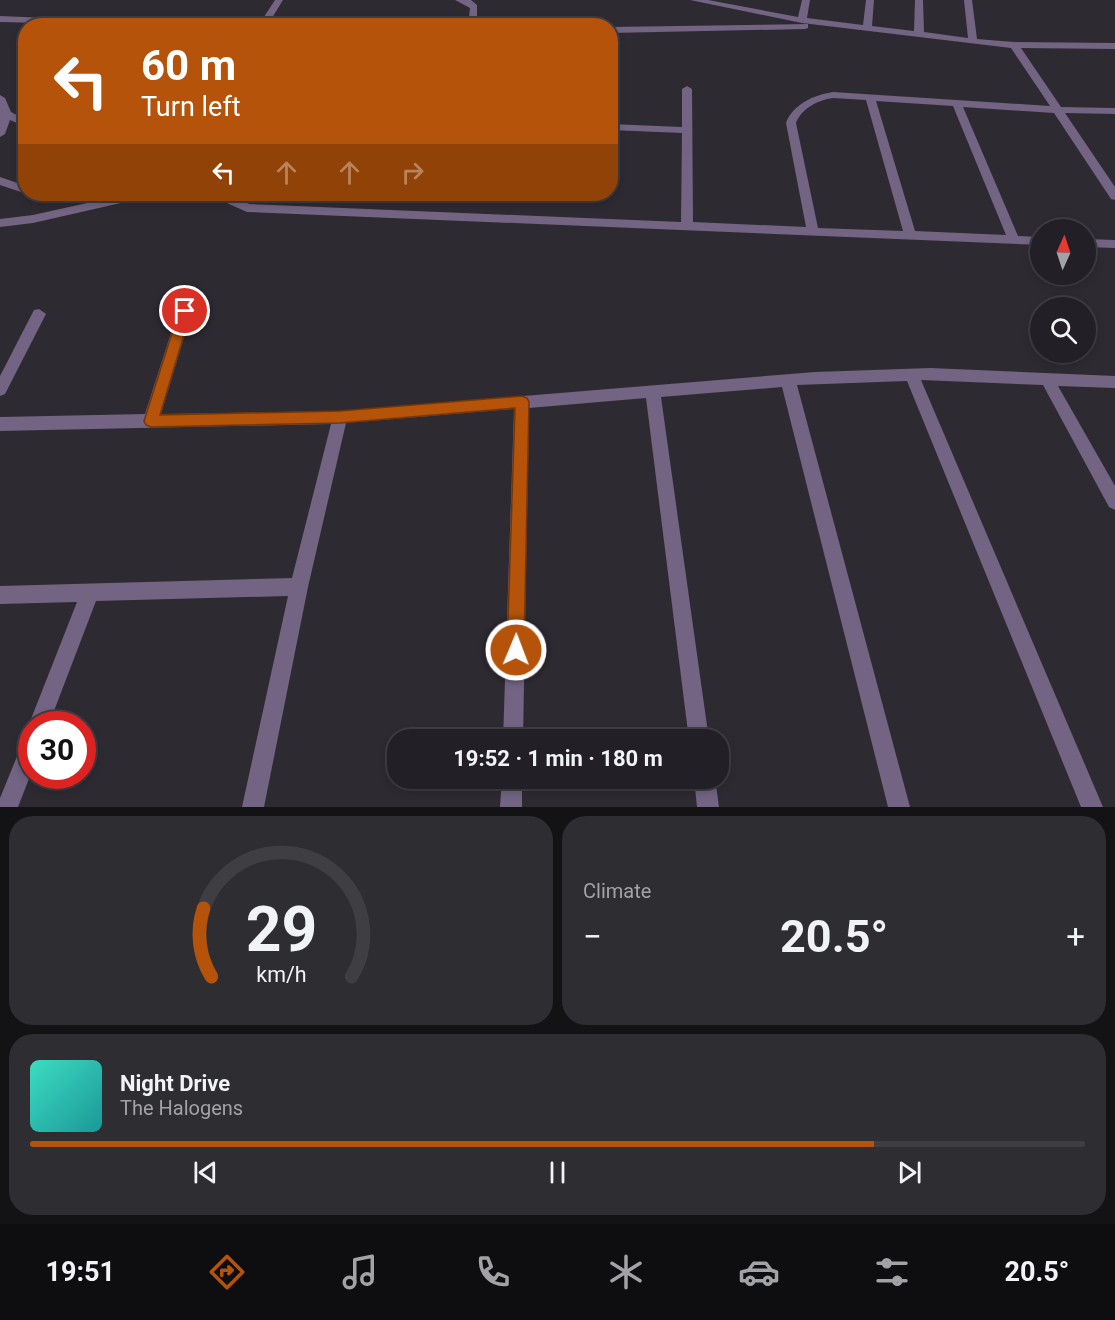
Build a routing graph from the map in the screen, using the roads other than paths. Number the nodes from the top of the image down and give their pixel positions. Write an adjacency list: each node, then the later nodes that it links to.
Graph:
1 (279, 0): 9 (street)
2 (459, 0): 10 (street)
3 (806, 0): 11 (street)
4 (870, 0): 15 (street)
5 (919, 0): 17 (street)
6 (968, 0): 18 (street)
7 (700, 1): 8 (street)
8 (742, 5): 11 (street)
9 (267, 18)
10 (473, 18)
11 (802, 20): 14 (street)
12 (1, 21): 13 (street)
13 (18, 22)
14 (832, 24): 15 (street); 16 (street)
15 (867, 29): 17 (street)
16 (618, 30)
17 (919, 35): 18 (street)
18 (973, 41): 19 (street)
19 (1014, 45): 20 (street); 26 (street)
20 (1110, 47): 21 (street)
21 (1115, 58)
22 (687, 89): 31 (street)
23 (870, 97): 25 (street); 40 (street); 41 (street)
24 (0, 98): 28 (street)
25 (957, 104): 26 (street); 42 (street)
26 (1059, 110): 27 (street); 35 (street)
27 (1115, 111)
28 (7, 114): 29 (street); 32 (street)
29 (18, 120)
30 (618, 127): 31 (street)
31 (687, 130): 39 (street)
32 (0, 134)
33 (0, 182): 34 (street)
34 (18, 188)
35 (1115, 196)
36 (112, 201): 38 (street)
37 (234, 201): 39 (street)
38 (0, 223)
39 (687, 226): 40 (street)
40 (813, 231): 41 (street)
41 (910, 234): 42 (street)
42 (1014, 240): 43 (street)
43 (1030, 241)
44 (1096, 243): 45 (street)
45 (1115, 244)
46 (185, 311): 56 (street)
47 (39, 314): 52 (street)
48 (912, 375): 49 (street); 50 (street); 73 (street)
49 (1047, 379): 51 (street); 58 (street)
50 (788, 380): 53 (street); 72 (street)
51 (1115, 382)
52 (0, 390)
53 (653, 391): 54 (street); 64 (street)
54 (522, 402): 55 (street); 63 (street)
55 (340, 417): 56 (street); 59 (street)
56 (151, 421): 57 (street)
57 (0, 423)
58 (1115, 502)
59 (298, 587): 60 (street); 69 (street)
60 (90, 593): 61 (street); 62 (street)
61 (0, 595)
62 (44, 711)
63 (513, 729)
64 (698, 729)
65 (18, 779): 68 (street)
66 (512, 789): 70 (street)
67 (706, 789): 71 (street)
68 (7, 807)
69 (253, 807)
70 (511, 807)
71 (708, 807)
72 (899, 807)
73 (1092, 807)

